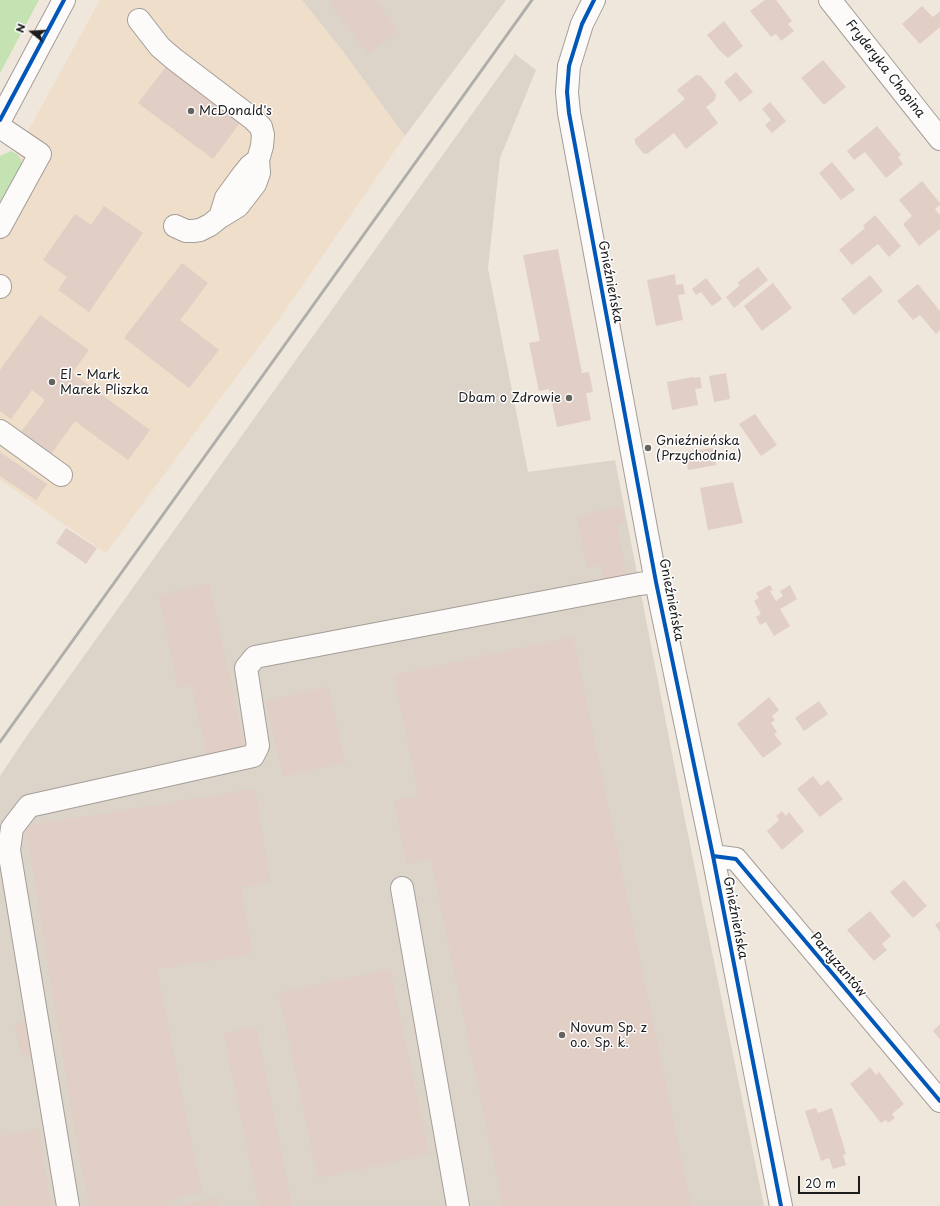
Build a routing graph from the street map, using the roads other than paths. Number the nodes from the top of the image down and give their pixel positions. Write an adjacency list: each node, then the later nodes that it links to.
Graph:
1 (64, 0): 5 (street)
2 (594, 0): 12 (street, Gnieźnieńska)
3 (830, 0): 7 (street, Fryderyka Chopina)
4 (139, 20): 8 (street)
5 (0, 120)
6 (0, 127): 9 (street)
7 (940, 139)
8 (175, 226)
9 (0, 227)
10 (0, 431): 11 (street)
11 (61, 476)
12 (656, 582): 13 (street, Gnieźnieńska); 16 (street)
13 (713, 856): 15 (street, Partyzantów); 18 (street, Gnieźnieńska)
14 (402, 888): 17 (street)
15 (940, 1101)
16 (68, 1206)
17 (458, 1206)
18 (781, 1206)

